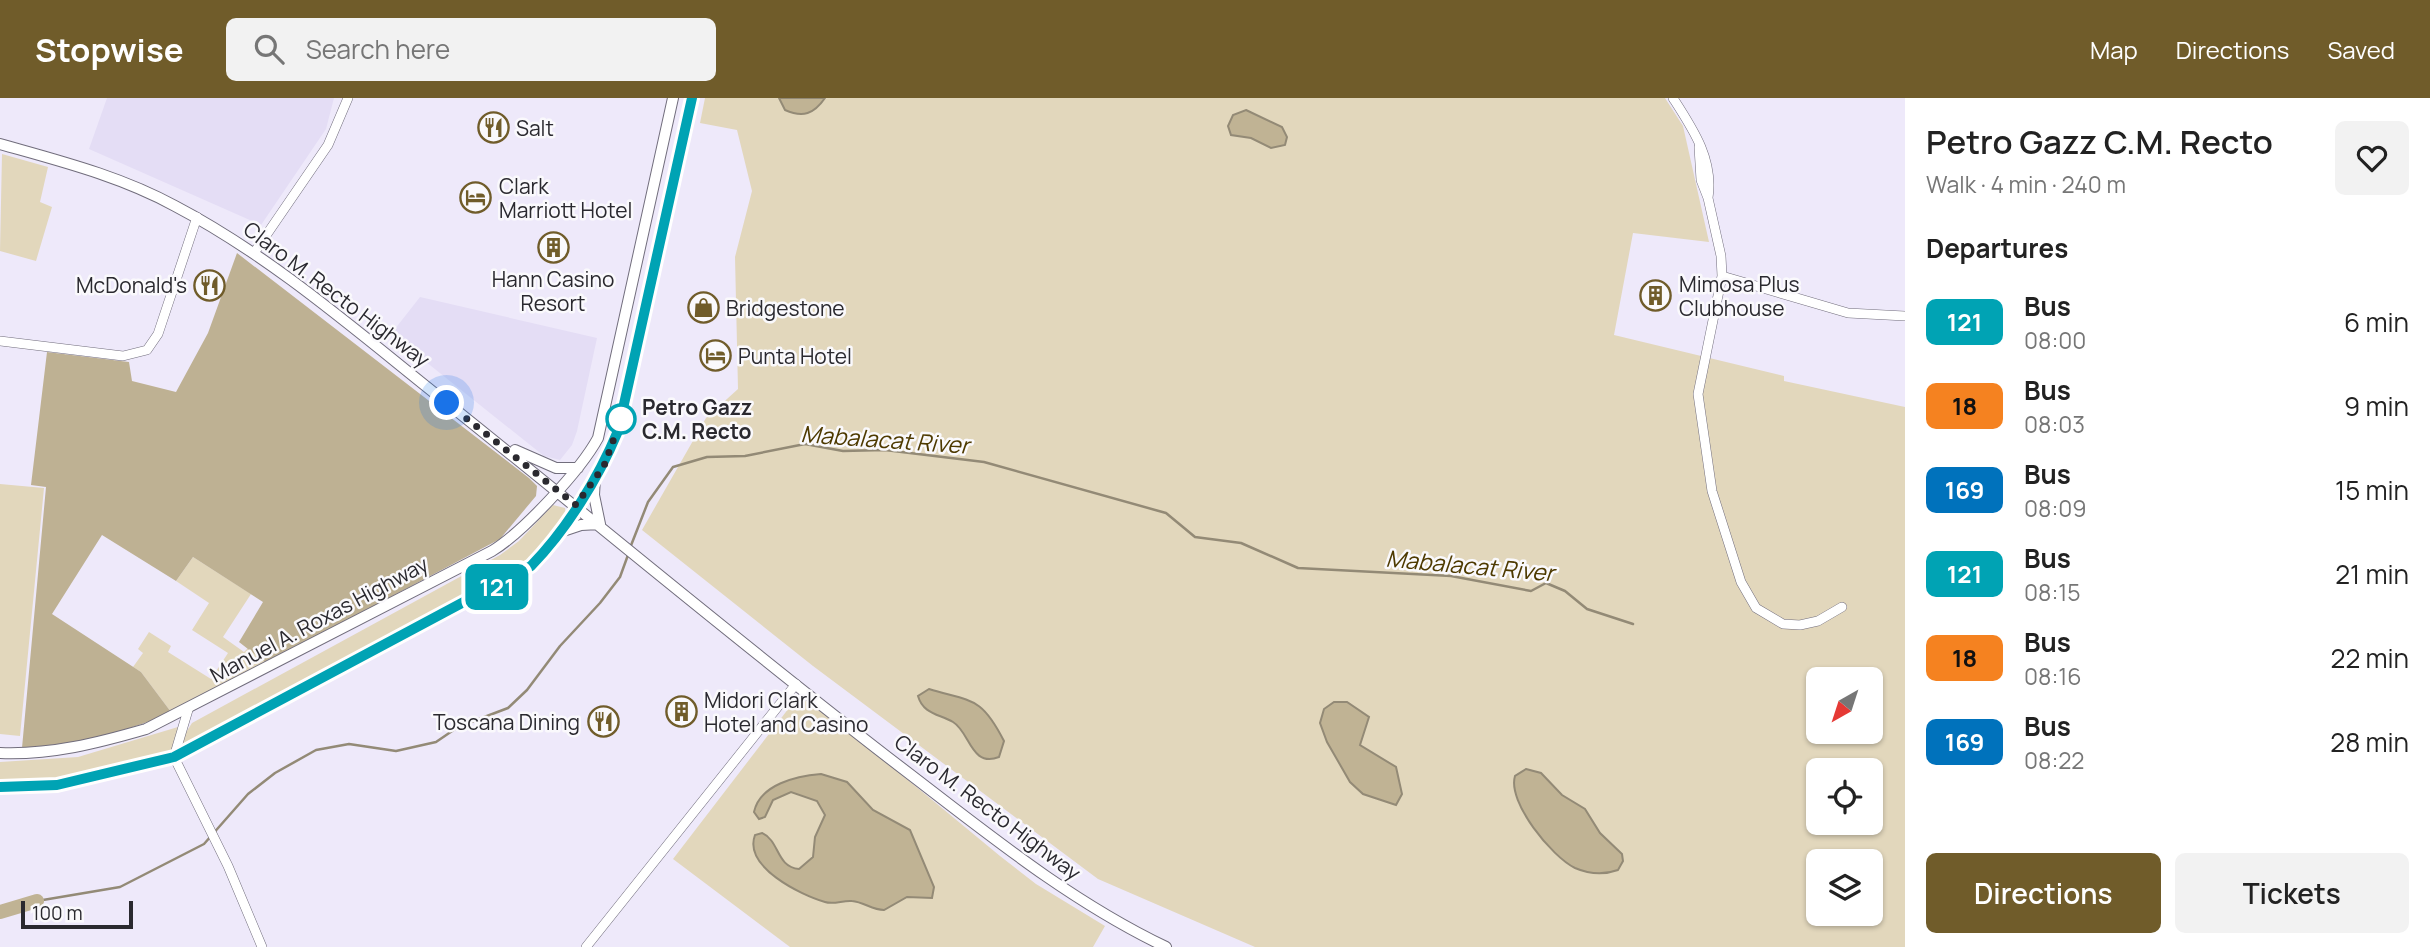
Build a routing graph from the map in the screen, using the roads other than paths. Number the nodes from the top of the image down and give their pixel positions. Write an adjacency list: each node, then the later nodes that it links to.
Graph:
1 (348, 98): 7 (street)
2 (673, 98): 12 (main road, Manuel A. Roxas Highway)
3 (692, 98): 13 (main road)
4 (1673, 98): 8 (street)
5 (0, 144): 6 (main road, Claro M. Recto Highway)
6 (197, 217): 7 (main road, Claro M. Recto Highway); 10 (street)
7 (254, 253): 11 (main road, Claro M. Recto Highway)
8 (1722, 276): 9 (street); 18 (street)
9 (1905, 316)
10 (0, 341)
11 (500, 443): 12 (main road); 14 (main road, Claro M. Recto Highway)
12 (578, 468): 14 (main road, Manuel A. Roxas Highway)
13 (595, 478): 15 (main road); 16 (main road)
14 (557, 490): 15 (main road, Claro M. Recto Highway); 20 (main road, Manuel A. Roxas Highway)
15 (576, 505): 16 (main road, Claro M. Recto Highway); 17 (main road)
16 (600, 524): 17 (main road); 19 (main road, Claro M. Recto Highway)
17 (561, 532): 22 (main road)
18 (1842, 607)
19 (796, 684): 25 (street); 26 (main road, Claro M. Recto Highway)
20 (188, 710): 21 (main road, Manuel A. Roxas Highway); 22 (street)
21 (0, 753)
22 (174, 757): 23 (main road); 24 (street)
23 (0, 787)
24 (262, 947)
25 (586, 947)
26 (1166, 947)

